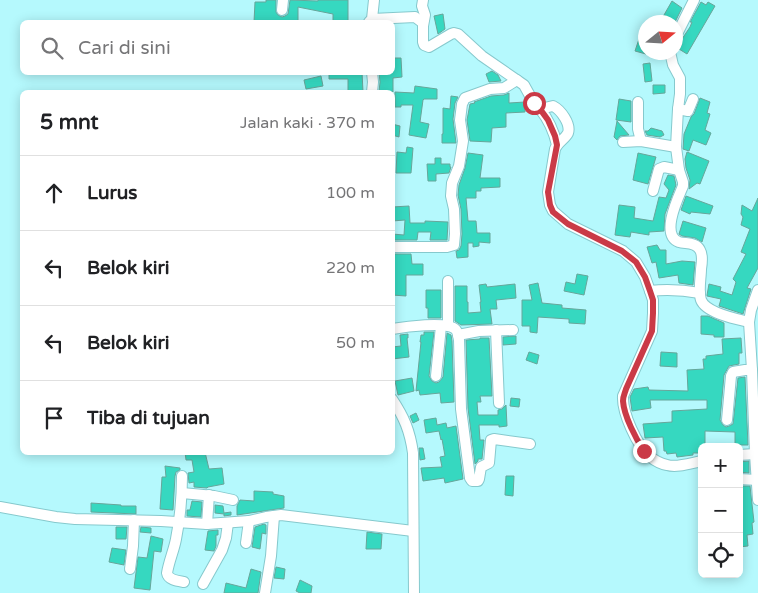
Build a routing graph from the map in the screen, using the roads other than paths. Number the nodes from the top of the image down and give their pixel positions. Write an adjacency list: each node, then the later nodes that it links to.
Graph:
1 (374, 0): 4 (street)
2 (423, 0): 7 (street)
3 (694, 0): 6 (street)
4 (371, 20)
5 (382, 20): 7 (street)
6 (683, 22)
7 (423, 23): 10 (street)
8 (672, 60): 15 (street)
9 (372, 75): 11 (street)
10 (516, 80): 14 (street); 22 (street)
11 (372, 90)
12 (693, 99): 15 (street)
13 (638, 102): 16 (street)
14 (540, 109): 18 (street); 18 (street)
15 (678, 109): 19 (street)
16 (641, 141): 17 (street); 19 (street)
17 (623, 142)
18 (557, 145): 25 (street)
19 (676, 147): 20 (street)
20 (679, 170): 21 (street); 26 (street)
21 (653, 191)
22 (395, 247)
23 (448, 281): 28 (street)
24 (758, 290): 27 (street)
25 (650, 291): 26 (street); 41 (street)
26 (700, 293): 27 (street)
27 (749, 322): 33 (street)
28 (444, 326): 29 (street); 32 (street); 34 (street)
29 (395, 329)
30 (496, 330): 31 (street); 32 (street); 35 (street)
31 (513, 330)
32 (458, 335): 38 (street)
33 (752, 370): 37 (street); 39 (street)
34 (436, 376)
35 (499, 403)
36 (395, 404): 56 (street)
37 (727, 420)
38 (530, 444)
39 (755, 454): 40 (street); 44 (street)
40 (743, 455)
41 (698, 462)
42 (182, 476): 45 (street)
43 (743, 480): 44 (street)
44 (757, 480): 48 (street)
45 (182, 493): 46 (street); 53 (street)
46 (209, 496): 47 (street); 55 (street)
47 (233, 500)
48 (758, 500)
49 (0, 507): 51 (street)
50 (274, 516): 52 (street); 56 (street); 61 (street)
51 (134, 520): 53 (street); 58 (street)
52 (249, 521): 54 (street); 57 (street)
53 (179, 522): 55 (street); 59 (street)
54 (228, 523): 55 (street); 60 (street)
55 (207, 524)
56 (413, 530): 62 (street)
57 (246, 543)
58 (130, 569)
59 (184, 582)
60 (203, 584)
61 (265, 593)
62 (414, 593)

